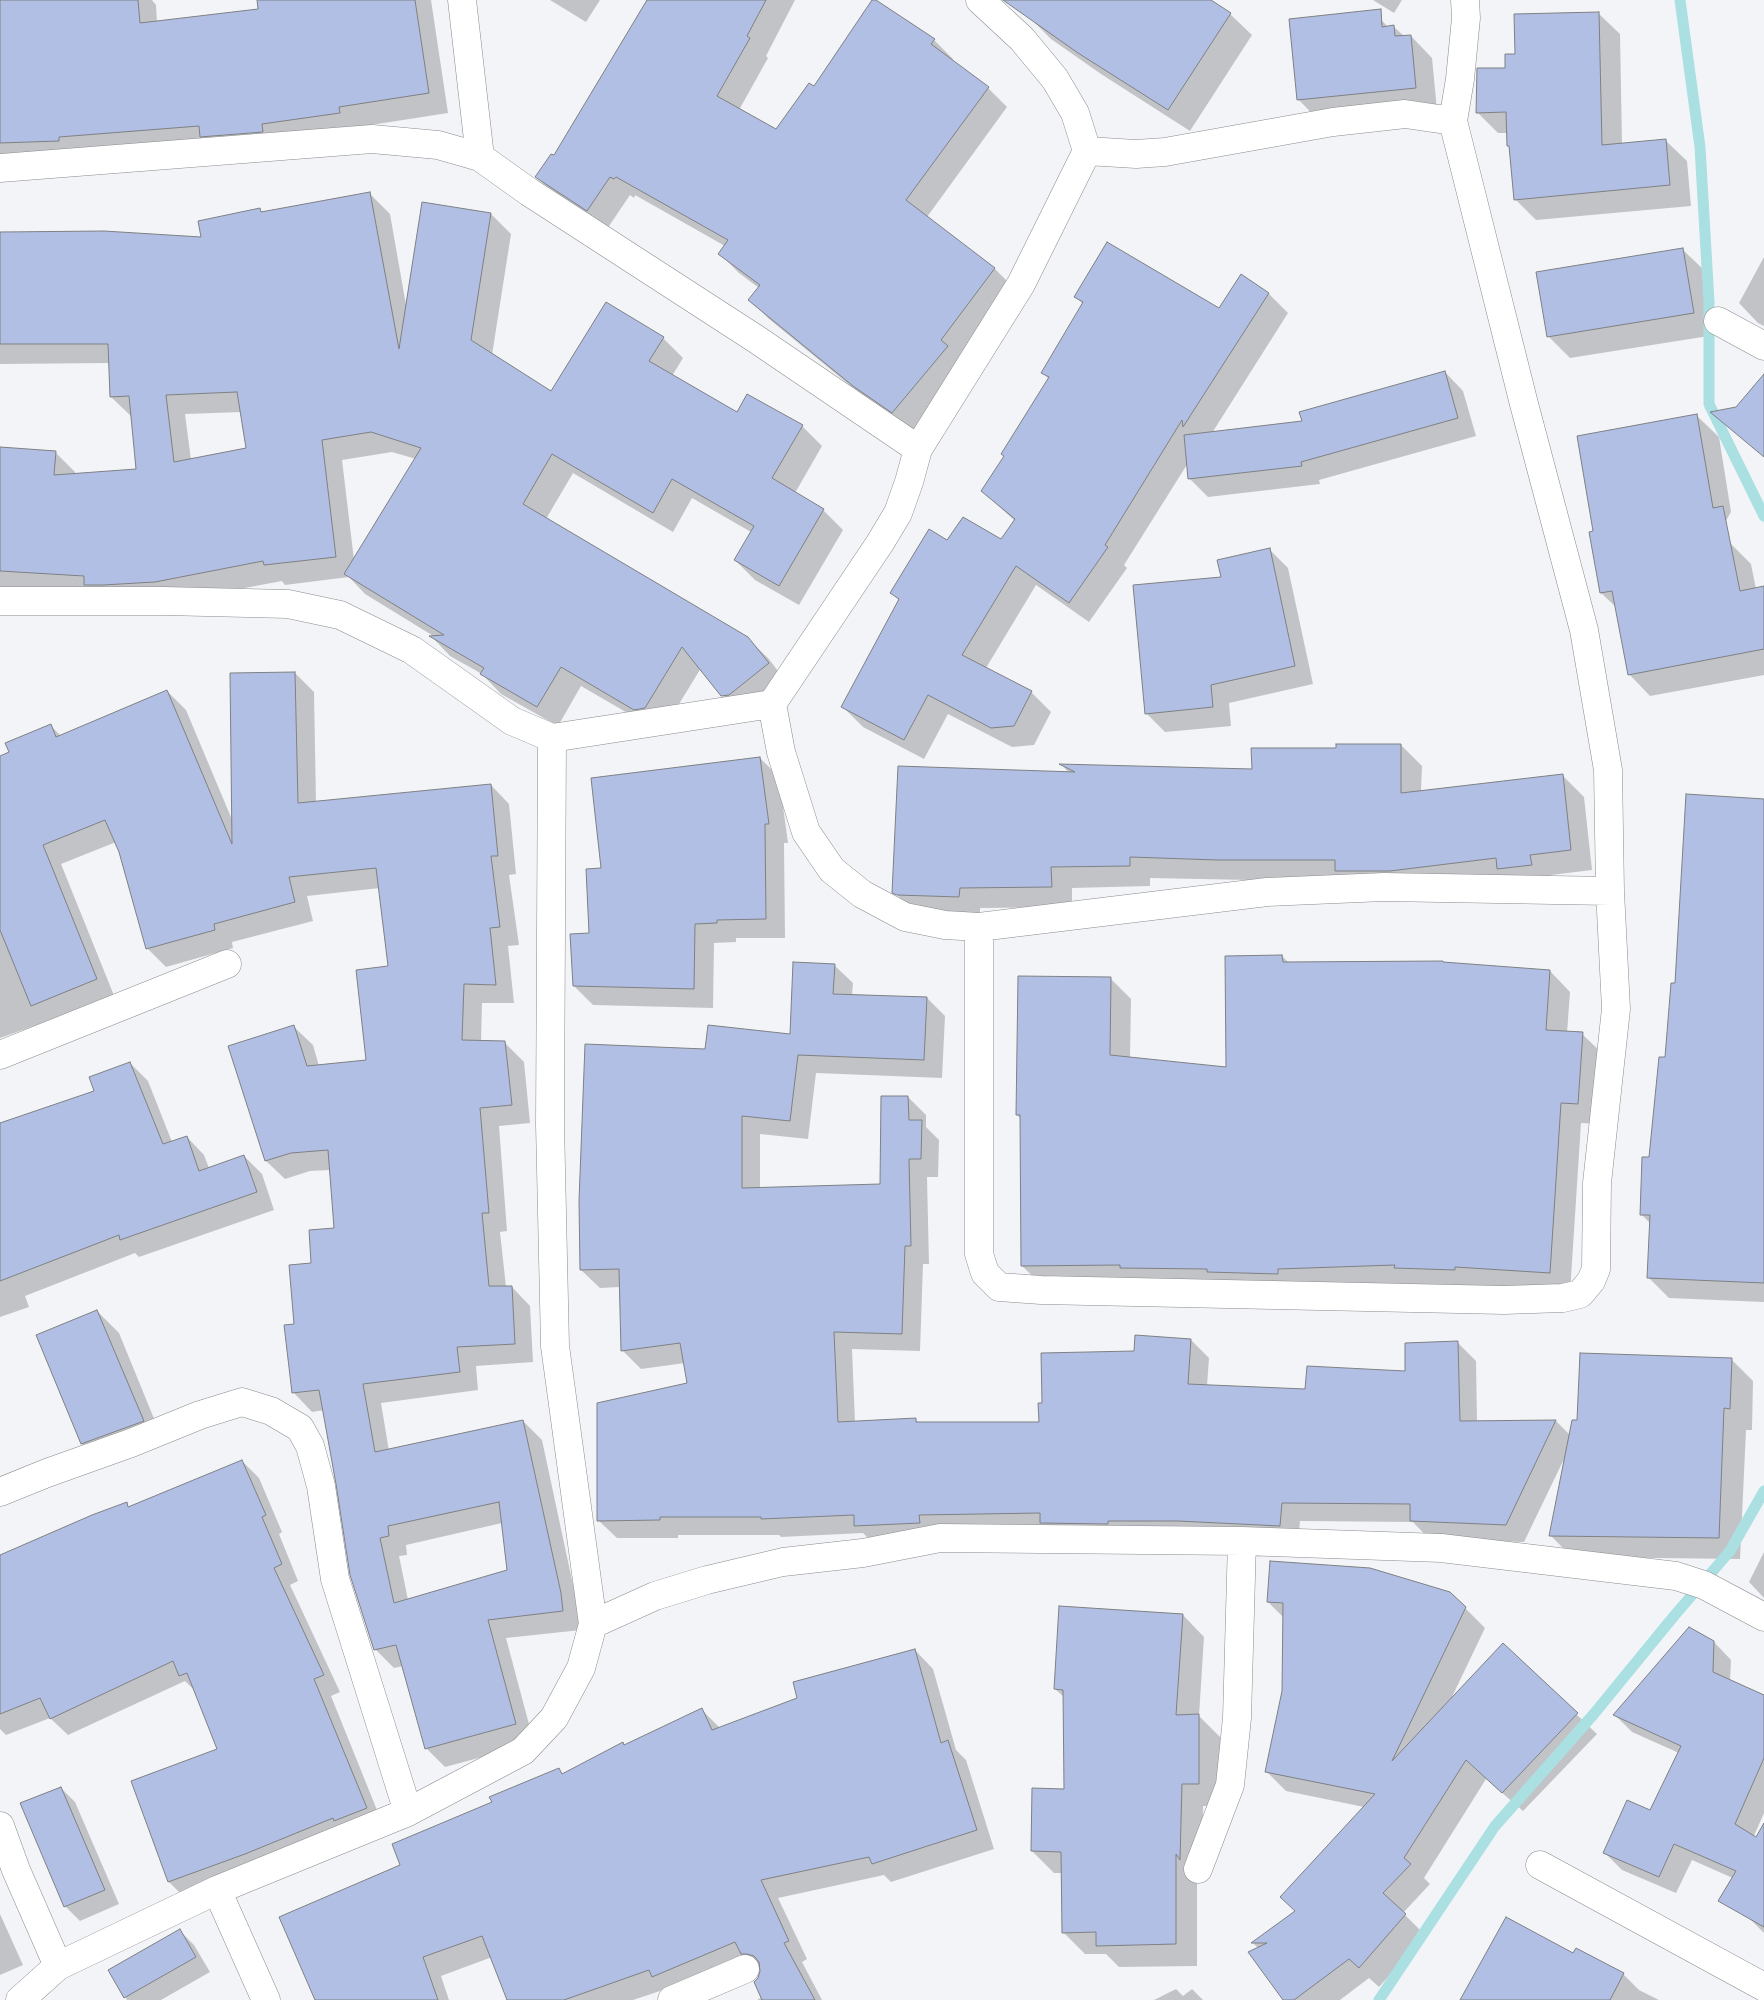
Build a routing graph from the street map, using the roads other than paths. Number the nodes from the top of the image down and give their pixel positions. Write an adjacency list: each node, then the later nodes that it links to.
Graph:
1 (462, 0): 6 (street)
2 (980, 0): 5 (street)
3 (1465, 0): 4 (street)
4 (1453, 121): 5 (street); 14 (street)
5 (1087, 151): 10 (street)
6 (480, 158): 7 (street); 10 (street)
7 (0, 168)
8 (1718, 321): 9 (street)
9 (1764, 346)
10 (918, 449): 12 (street)
11 (0, 601): 13 (street)
12 (772, 704): 13 (street); 15 (street)
13 (552, 738): 21 (street)
14 (1610, 890): 15 (street); 15 (street)
15 (979, 927)
16 (227, 964): 17 (street)
17 (0, 1055)
18 (0, 1492): 22 (street)
19 (1242, 1541): 20 (street); 21 (street); 25 (street)
20 (1754, 1612)
21 (592, 1624): 22 (street)
22 (408, 1812): 26 (street)
23 (0, 1826): 27 (street)
24 (1540, 1865): 29 (street)
25 (1198, 1869)
26 (217, 1890): 27 (street); 31 (street)
27 (58, 1966): 30 (street)
28 (746, 1970): 32 (street)
29 (1764, 1986)
30 (20, 2000)
31 (266, 2000)
32 (672, 2000)

